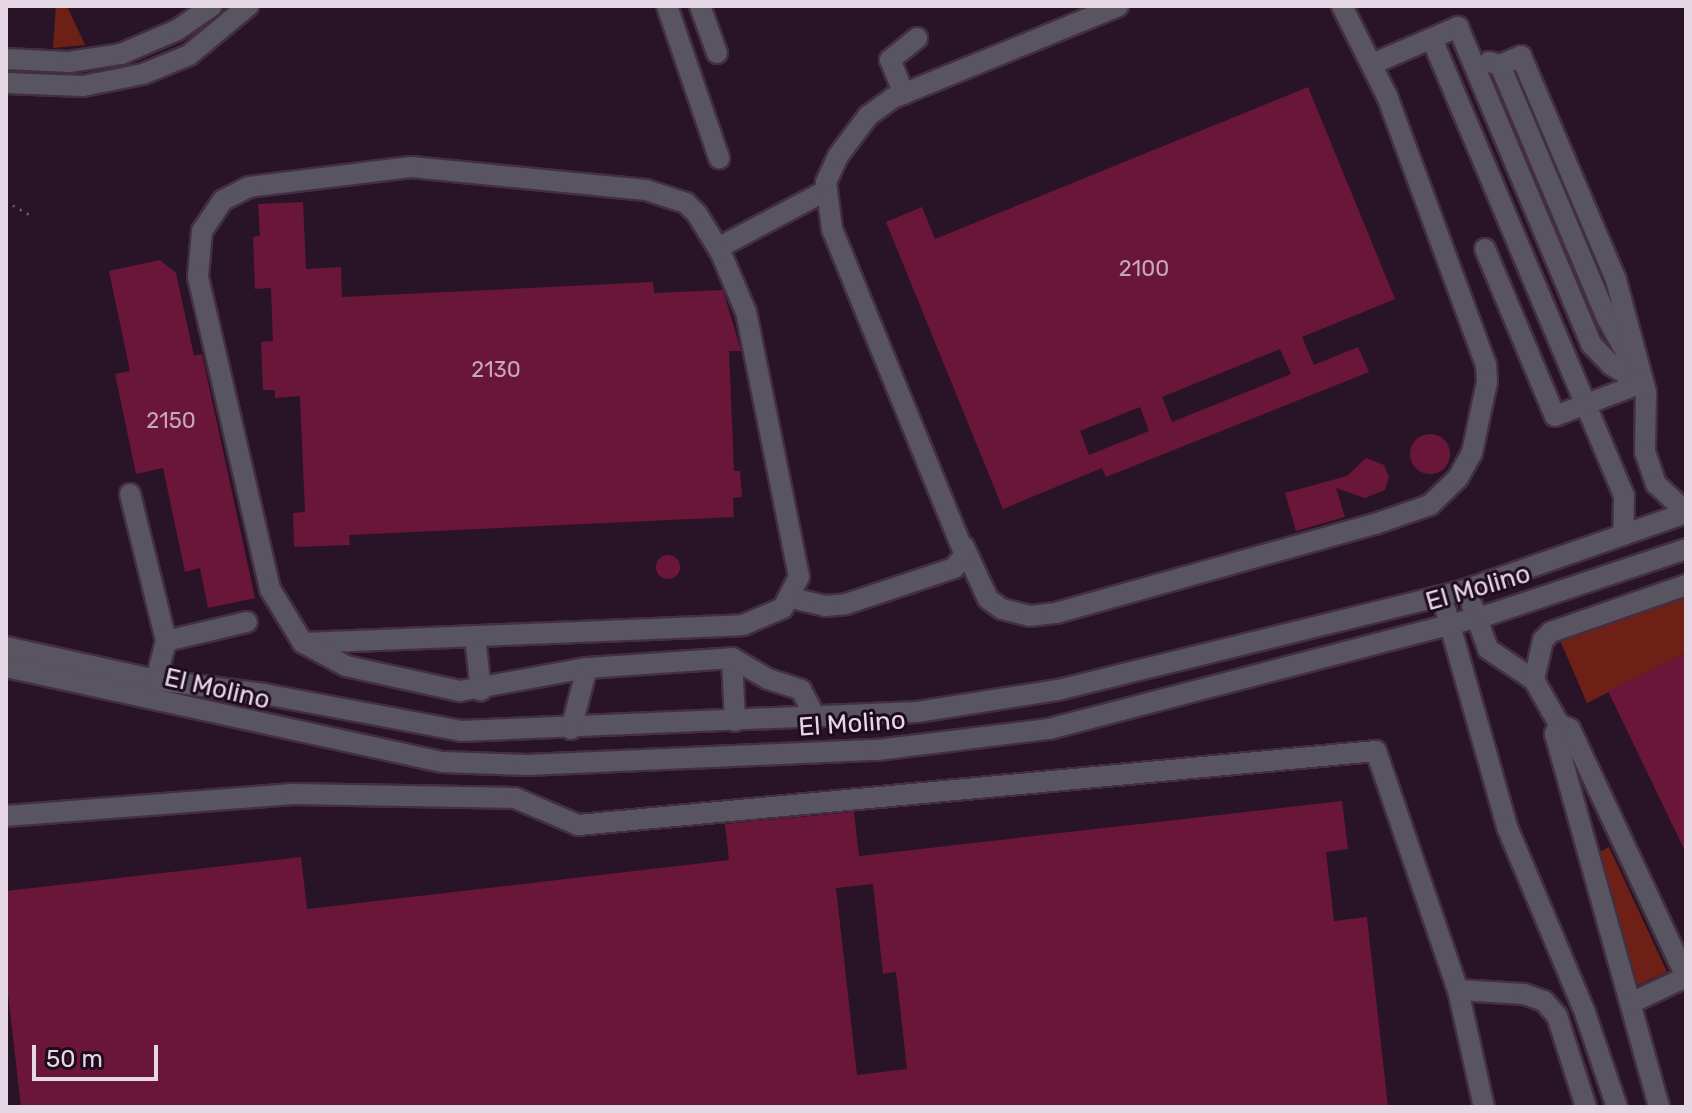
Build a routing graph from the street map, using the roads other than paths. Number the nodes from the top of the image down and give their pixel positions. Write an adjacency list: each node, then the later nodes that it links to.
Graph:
1 (212, 6): 11 (street)
2 (248, 6): 13 (street)
3 (667, 6): 15 (street)
4 (700, 6): 9 (street)
5 (1118, 6): 14 (street)
6 (1342, 6): 12 (street)
7 (917, 38): 14 (street)
8 (1432, 39): 10 (street); 12 (street); 20 (street)
9 (717, 53)
10 (1472, 58): 19 (street); 19 (street)
11 (6, 59)
12 (1372, 64): 24 (street)
13 (6, 83)
14 (904, 94): 16 (street)
15 (719, 158)
16 (825, 191): 17 (street); 24 (street)
17 (718, 248): 29 (street); 35 (street)
18 (1485, 249): 20 (street)
19 (1642, 383): 20 (street); 22 (street)
20 (1587, 404): 23 (street)
21 (130, 494): 34 (street)
22 (1686, 512): 23 (street, El Molino)
23 (1623, 535): 27 (street, El Molino)
24 (964, 547): 29 (street)
25 (1686, 549): 30 (street, El Molino)
26 (1686, 585): 40 (street)
27 (1465, 590): 28 (street, El Molino); 30 (street)
28 (1442, 596): 32 (street); 43 (street, El Molino)
29 (791, 598): 33 (street)
30 (1478, 617): 32 (street, El Molino); 40 (street)
31 (247, 622): 34 (street)
32 (1450, 624): 50 (street, El Molino); 58 (street)
33 (475, 636): 35 (street); 41 (street)
34 (166, 641): 39 (street)
35 (303, 643): 41 (street)
36 (732, 658): 38 (street); 44 (street); 45 (street)
37 (11, 663): 39 (street, El Molino); 49 (street, El Molino)
38 (587, 668): 41 (street); 48 (street)
39 (156, 680): 42 (street, El Molino)
40 (1534, 680): 46 (street)
41 (481, 691)
42 (298, 700): 48 (street, El Molino); 49 (street)
43 (995, 703): 44 (street, El Molino); 50 (street)
44 (816, 718): 45 (street, El Molino)
45 (735, 721): 47 (street, El Molino)
46 (1559, 724): 53 (street); 55 (street)
47 (601, 728): 48 (street, El Molino); 51 (street)
48 (571, 729)
49 (291, 732): 51 (street, El Molino)
50 (992, 739): 51 (street, El Molino)
51 (601, 761)
52 (6, 816): 54 (street)
53 (1686, 977): 55 (street)
54 (1458, 990): 56 (street); 57 (street)
55 (1631, 1003): 59 (street)
56 (1484, 1107)
57 (1586, 1107)
58 (1617, 1107)
59 (1659, 1107)

